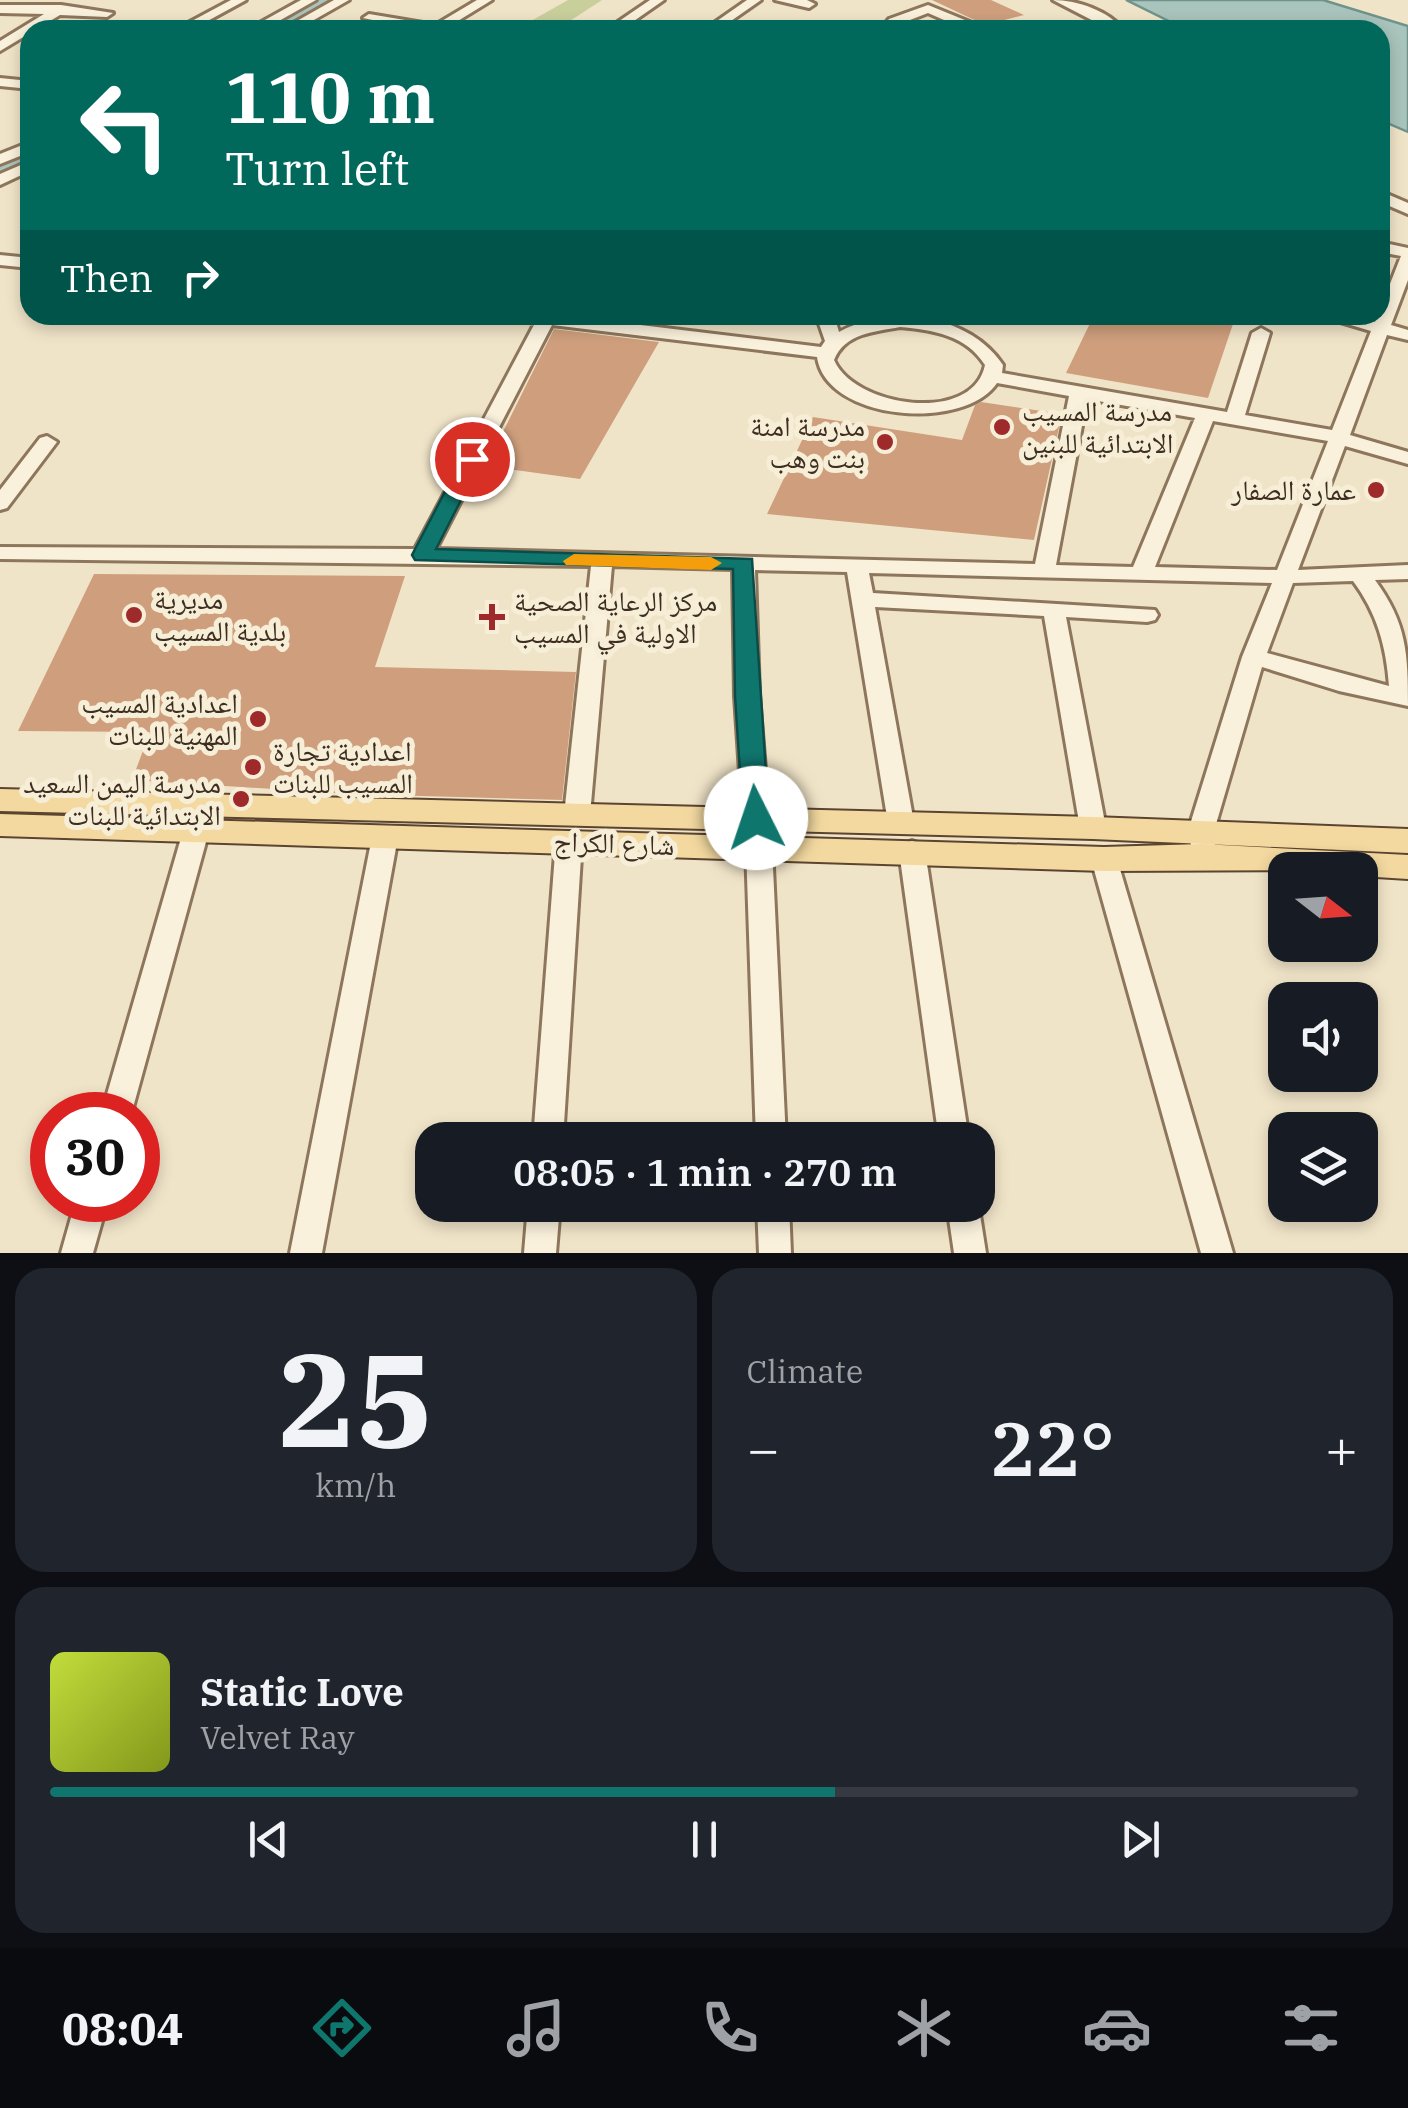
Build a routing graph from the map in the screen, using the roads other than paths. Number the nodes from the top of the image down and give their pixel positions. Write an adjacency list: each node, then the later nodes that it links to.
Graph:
1 (78, 0): 12 (street)
2 (240, 0): 16 (street)
3 (310, 0): 17 (street)
4 (343, 0): 18 (street)
5 (486, 0): 20 (street)
6 (658, 0): 21 (street)
7 (756, 0): 22 (street)
8 (782, 0): 10 (street)
9 (1059, 0): 25 (street)
10 (809, 4)
11 (0, 9): 12 (street)
12 (60, 10): 13 (street); 15 (street)
13 (106, 13)
14 (369, 18): 19 (street)
15 (44, 20)
16 (203, 20)
17 (273, 20)
18 (306, 20)
19 (376, 20)
20 (454, 20)
21 (627, 20)
22 (725, 20)
23 (900, 20): 24 (street)
24 (955, 20)
25 (1104, 20)
26 (1408, 255): 27 (street)
27 (1390, 303)
28 (542, 325): 51 (street)
29 (609, 325): 36 (street)
30 (826, 325): 41 (street)
31 (876, 325): 41 (street)
32 (900, 325): 37 (street)
33 (944, 325): 37 (street)
34 (1365, 325): 38 (street)
35 (1382, 325): 38 (street)
36 (618, 326): 41 (street)
37 (940, 327): 42 (street)
38 (1380, 329): 40 (street); 46 (street)
39 (1261, 332): 45 (street)
40 (1408, 335)
41 (829, 348): 42 (street)
42 (993, 377): 43 (street)
43 (1079, 394): 44 (street); 55 (street)
44 (1206, 416): 45 (street); 57 (street)
45 (1234, 421): 46 (street)
46 (1337, 438): 48 (street); 59 (street)
47 (47, 442): 49 (street)
48 (1408, 458)
49 (0, 504)
50 (0, 553): 51 (street)
51 (422, 555): 52 (street)
52 (602, 562): 53 (street); 67 (street)
53 (744, 563): 54 (street); 70 (street)
54 (857, 566): 55 (street); 60 (street)
55 (1044, 571): 57 (street)
56 (1408, 572): 58 (street)
57 (1141, 574): 59 (street)
58 (1360, 575): 59 (street); 64 (street)
59 (1286, 577): 63 (street)
60 (862, 599): 61 (street); 72 (street)
61 (1054, 610): 62 (street); 68 (street)
62 (1146, 615)
63 (1254, 657): 64 (street); 74 (street)
64 (1405, 698)
65 (0, 800): 67 (main road, شارع الكراج)
66 (0, 825): 69 (main road, شارع الكراج)
67 (573, 828): 70 (main road, شارع الكراج); 71 (main road, شارع الكراج); 78 (street)
68 (1094, 828): 72 (main road, شارع الكراج); 74 (main road, شارع الكراج)
69 (196, 831): 71 (main road, شارع الكراج); 77 (street)
70 (758, 832): 72 (main road, شارع الكراج); 79 (street)
71 (385, 837): 86 (street)
72 (907, 837): 75 (main road, شارع الكراج); 80 (street)
73 (1408, 841): 74 (main road, شارع الكراج)
74 (1202, 844): 75 (main road, شارع الكراج); 76 (main road, شارع الكراج)
75 (1104, 859): 90 (street)
76 (1408, 867)
77 (122, 1092)
78 (549, 1122)
79 (770, 1122)
80 (951, 1122)
81 (86, 1222): 85 (street)
82 (543, 1222): 87 (street)
83 (774, 1222): 88 (street)
84 (965, 1222): 89 (street)
85 (77, 1253)
86 (306, 1253)
87 (540, 1253)
88 (775, 1253)
89 (970, 1253)
90 (1217, 1253)

